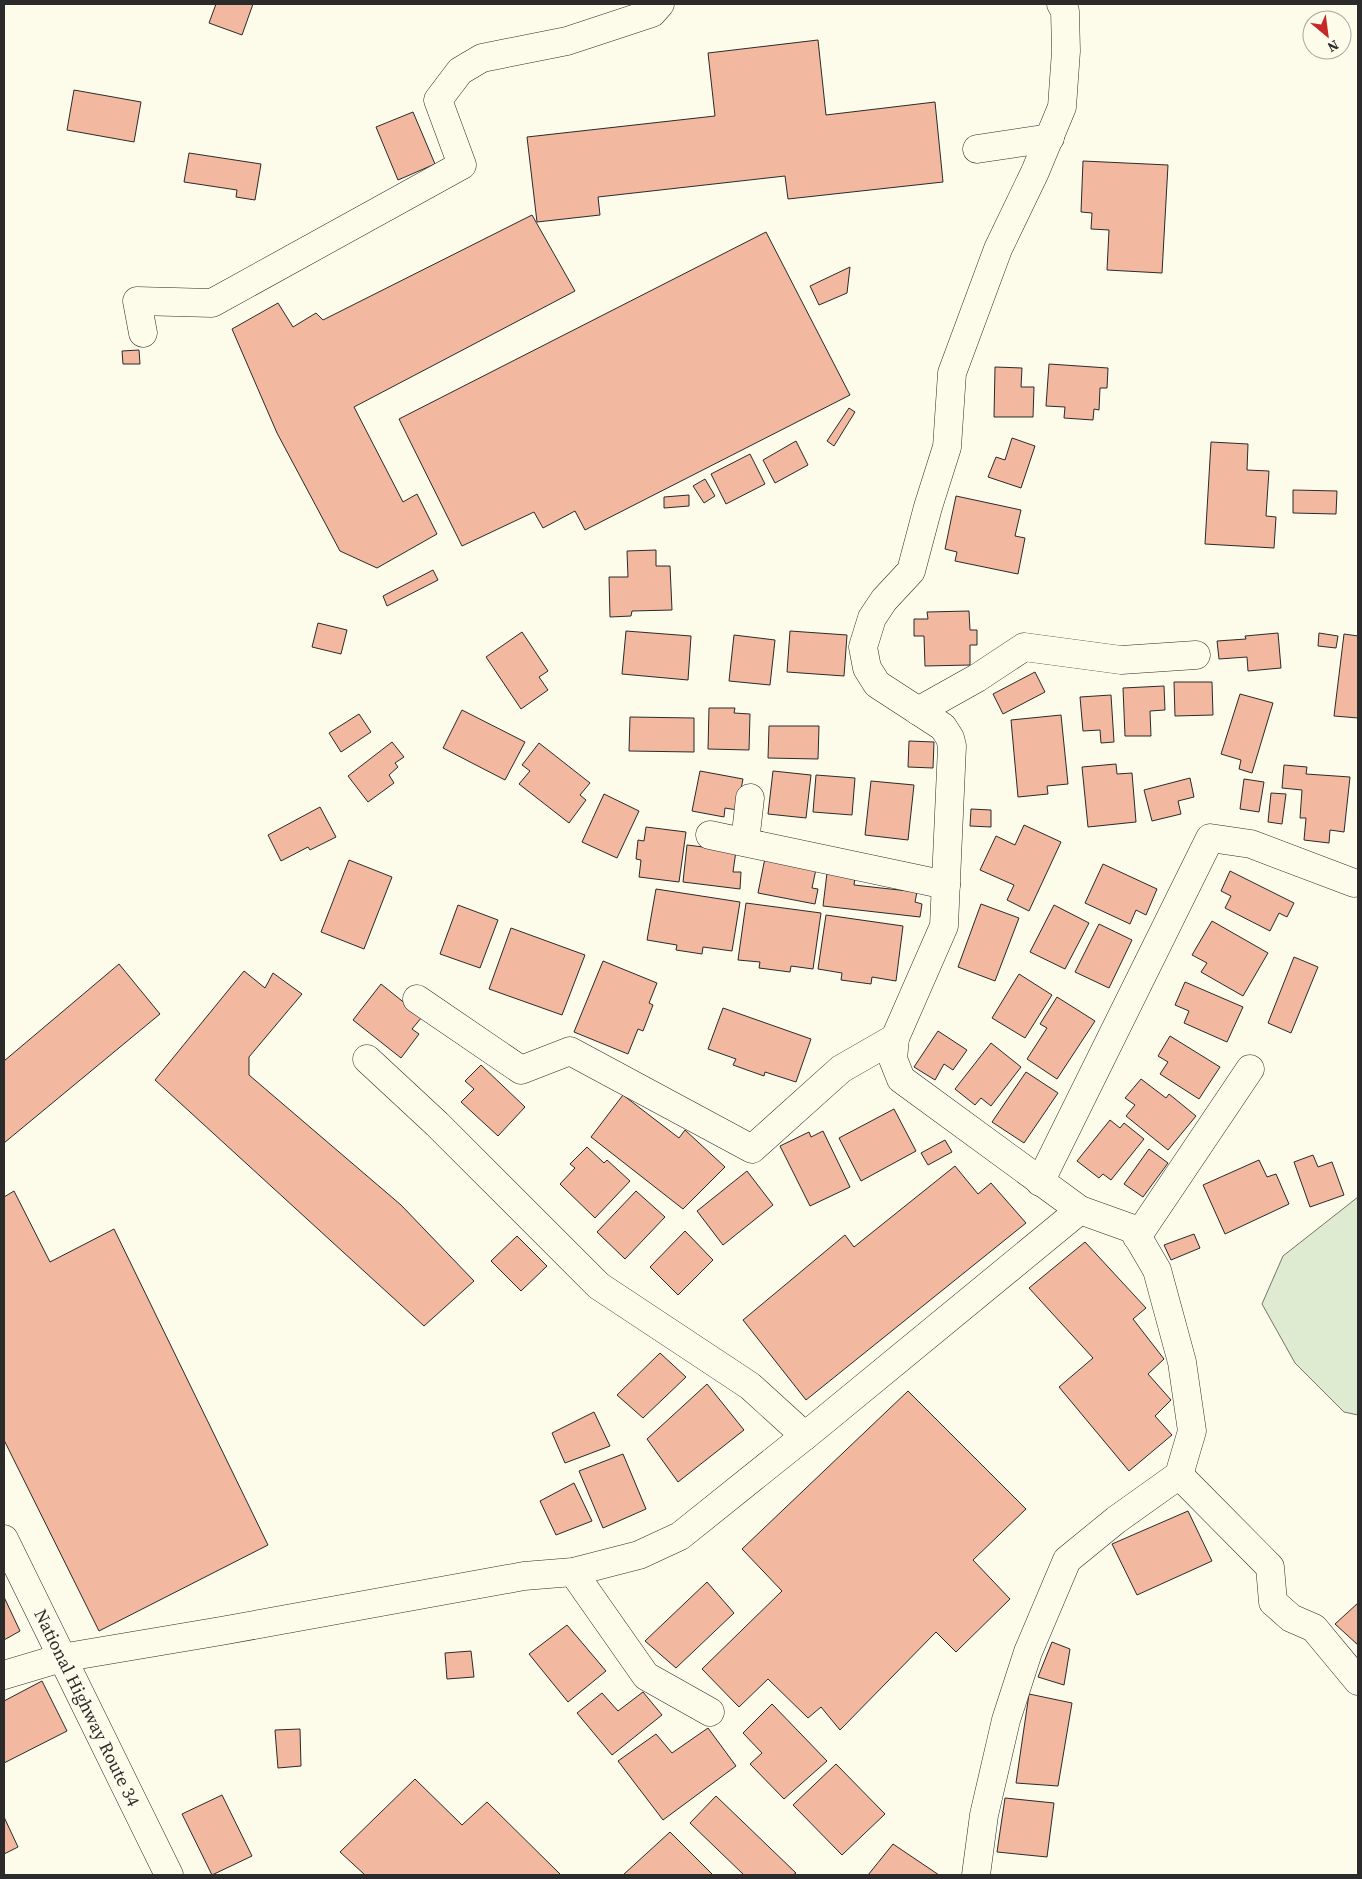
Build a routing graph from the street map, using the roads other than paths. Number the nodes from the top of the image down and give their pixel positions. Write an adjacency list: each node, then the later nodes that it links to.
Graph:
1 (660, 4): 5 (main road)
2 (1061, 4): 3 (main road)
3 (1050, 138): 4 (main road); 7 (main road)
4 (977, 150)
5 (143, 333)
6 (1196, 655): 7 (main road)
7 (918, 711): 12 (main road)
8 (750, 798): 10 (main road)
9 (710, 835): 10 (main road)
10 (745, 842): 12 (main road)
11 (1354, 883): 17 (main road)
12 (946, 885): 14 (main road)
13 (417, 999): 14 (main road)
14 (895, 1038): 17 (main road)
15 (367, 1059): 20 (main road)
16 (1250, 1069): 19 (main road)
17 (1040, 1182): 18 (main road)
18 (1080, 1210): 19 (main road); 20 (main road)
19 (1138, 1237): 21 (main road)
20 (804, 1436): 23 (main road)
21 (1179, 1475): 26 (main road); 29 (main road)
22 (4, 1539): 24 (main road, National Highway Route 34)
23 (573, 1572): 24 (main road); 27 (main road)
24 (62, 1658): 25 (main road); 28 (main road, National Highway Route 34)
25 (4, 1675)
26 (1358, 1681)
27 (710, 1712)
28 (169, 1875)
29 (976, 1875)

